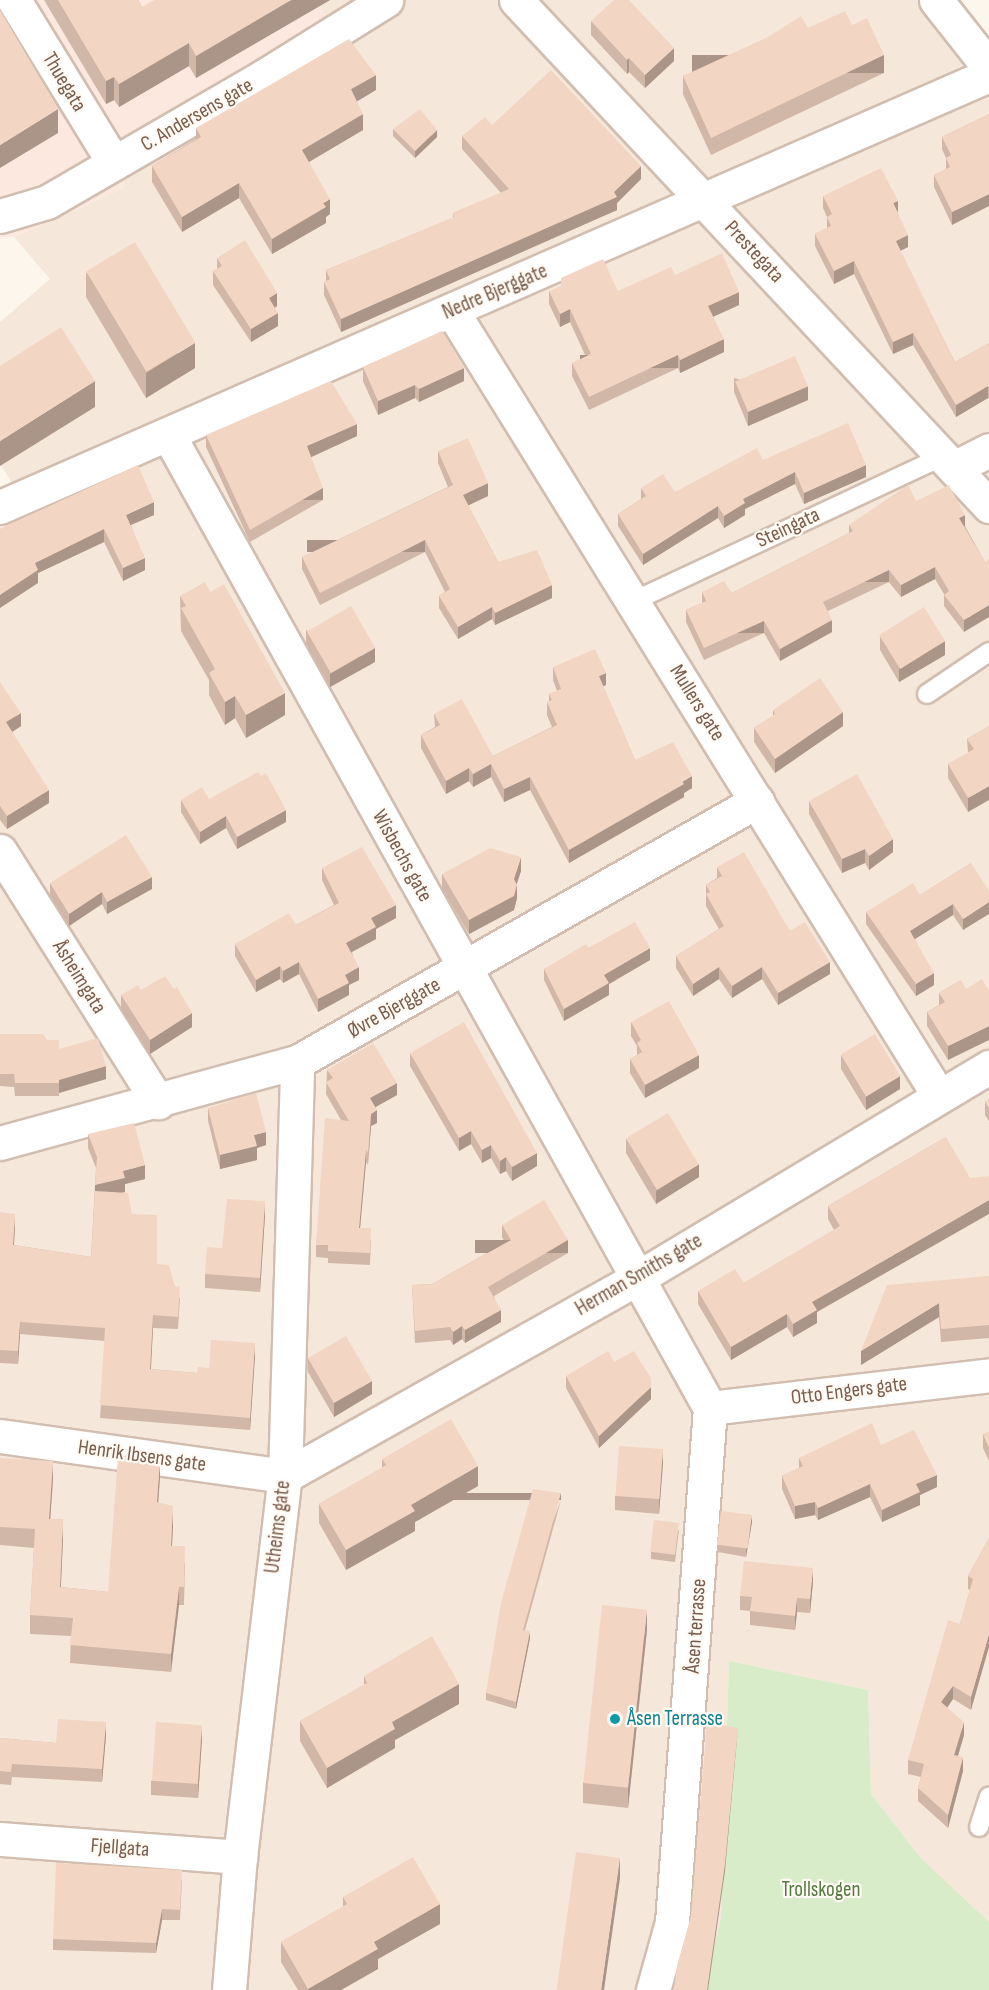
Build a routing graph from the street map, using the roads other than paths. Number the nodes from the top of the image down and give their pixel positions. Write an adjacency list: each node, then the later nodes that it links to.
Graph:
1 (14, 0): 7 (street, Thuegata)
2 (386, 0): 7 (street, C. Andersens gate)
3 (516, 0): 8 (street, Prestegata)
4 (936, 0): 5 (street)
5 (989, 67)
6 (989, 75): 8 (street, Nedre Bjerggate)
7 (114, 163): 9 (street, C. Andersens gate)
8 (705, 200): 10 (street, Nedre Bjerggate); 13 (street, Prestegata)
9 (0, 216)
10 (452, 311): 11 (street, Nedre Bjerggate); 16 (street, Mullers gate)
11 (168, 434): 15 (street, Nedre Bjerggate); 21 (street, Wisbechs gate)
12 (989, 450): 13 (street, Steingata)
13 (948, 462): 14 (street, Prestegata); 16 (lane, Steingata)
14 (989, 506)
15 (0, 507)
16 (634, 601): 19 (street, Mullers gate)
17 (989, 652): 18 (lane)
18 (927, 694)
19 (757, 801): 21 (street, Øvre Bjerggate); 24 (street, Mullers gate)
20 (0, 851): 25 (street, Åsheimgata)
21 (465, 969): 22 (street, Øvre Bjerggate); 27 (street, Wisbechs gate)
22 (297, 1062): 25 (street, Øvre Bjerggate); 31 (street, Utheims gate)
23 (989, 1067): 24 (street, Herman Smiths gate)
24 (939, 1096): 27 (street, Herman Smiths gate)
25 (158, 1102): 26 (street, Øvre Bjerggate)
26 (0, 1143)
27 (636, 1279): 29 (street); 31 (street, Herman Smiths gate)
28 (989, 1375): 29 (street, Otto Engers gate)
29 (710, 1408): 37 (street, Åsen terrasse)
30 (0, 1436): 31 (street, Henrik Ibsens gate)
31 (285, 1476): 35 (street, Utheims gate)
32 (989, 1797): 33 (lane)
33 (979, 1827)
34 (0, 1839): 35 (street, Fjellgata)
35 (240, 1857): 36 (street, Utheims gate)
36 (229, 1990)
37 (653, 1990)

